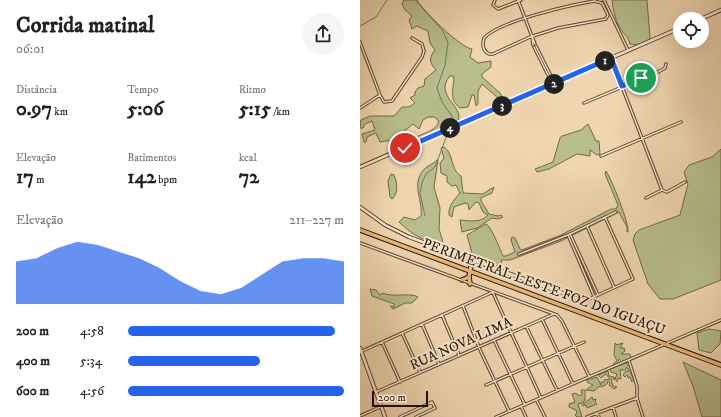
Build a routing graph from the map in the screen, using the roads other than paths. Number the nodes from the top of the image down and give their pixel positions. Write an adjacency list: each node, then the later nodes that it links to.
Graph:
1 (495, 0): 2 (street)
2 (519, 0): 6 (street)
3 (604, 0): 13 (street)
4 (721, 10): 5 (street)
5 (709, 15)
6 (525, 19): 8 (street); 8 (street); 8 (street)
7 (673, 31): 13 (street)
8 (532, 36): 11 (street); 12 (street)
9 (412, 38): 18 (street)
10 (360, 42): 18 (street)
11 (536, 46): 12 (street); 16 (street)
12 (534, 47): 16 (street)
13 (629, 51): 14 (street)
14 (611, 58): 16 (street); 17 (street)
15 (666, 64): 17 (street)
16 (553, 84): 24 (street)
17 (622, 86): 19 (street); 22 (street)
18 (380, 95): 20 (street)
19 (584, 103)
20 (360, 108)
21 (681, 122): 22 (street)
22 (642, 139): 23 (street); 26 (street)
23 (601, 156)
24 (360, 168)
25 (685, 182): 26 (street)
26 (662, 190): 27 (street)
27 (646, 198)
28 (360, 208): 36 (street)
29 (616, 212): 30 (street)
30 (605, 217): 31 (street); 43 (street)
31 (587, 226): 33 (street); 43 (street)
32 (360, 230): 39 (highway, PERIMETRAL LESTE FOZ DO IGUAÇU)
33 (569, 234): 35 (street); 45 (street); 46 (street)
34 (360, 243): 41 (street)
35 (519, 254)
36 (468, 258): 37 (street); 38 (highway)
37 (476, 262): 38 (highway); 47 (street)
38 (471, 266): 39 (highway)
39 (471, 272): 40 (highway); 60 (highway, PERIMETRAL LESTE FOZ DO IGUAÇU)
40 (469, 277): 41 (highway); 42 (highway)
41 (462, 280): 42 (street)
42 (470, 284): 44 (street)
43 (614, 287): 45 (street)
44 (493, 292): 48 (street); 49 (street); 56 (street)
45 (598, 295): 46 (street)
46 (594, 296): 47 (street)
47 (584, 301)
48 (463, 306): 50 (street); 62 (street)
49 (554, 314): 51 (street, RUA NOVA LIMA); 61 (street)
50 (442, 315): 53 (street); 65 (street)
51 (542, 319): 54 (street, RUA NOVA LIMA); 64 (street)
52 (721, 320): 60 (street)
53 (422, 324): 55 (street); 68 (street)
54 (526, 326): 56 (street, RUA NOVA LIMA); 66 (street)
55 (402, 333): 58 (street); 71 (street)
56 (510, 333): 57 (street, RUA NOVA LIMA); 70 (street)
57 (494, 340): 62 (street, RUA NOVA LIMA); 72 (street)
58 (382, 342): 63 (street); 75 (street)
59 (584, 342): 61 (street)
60 (666, 344): 67 (street); 69 (highway, PERIMETRAL LESTE FOZ DO IGUAÇU)
61 (574, 346): 64 (street); 73 (street)
62 (479, 347): 65 (street, RUA NOVA LIMA); 74 (street)
63 (360, 350): 79 (street)
64 (558, 353): 66 (street); 76 (street)
65 (459, 355): 68 (street, RUA NOVA LIMA)
66 (542, 360): 70 (street); 78 (street)
67 (629, 361): 73 (street); 81 (street)
68 (439, 364): 71 (street, RUA NOVA LIMA)
69 (721, 365)
70 (526, 366): 72 (street); 80 (street)
71 (420, 372): 75 (street, RUA NOVA LIMA)
72 (510, 374): 74 (street); 83 (street)
73 (589, 376): 76 (street)
74 (495, 381): 77 (street); 87 (street)
75 (400, 382): 79 (street, RUA NOVA LIMA)
76 (573, 384): 78 (street)
77 (486, 385)
78 (557, 390): 80 (street)
79 (376, 392): 84 (street)
80 (541, 398): 82 (street)
81 (637, 398): 86 (street); 101 (street)
82 (537, 400): 83 (street); 97 (street)
83 (526, 404): 85 (street)
84 (381, 406): 90 (street); 91 (street)
85 (522, 406): 87 (street); 96 (street)
86 (613, 407): 89 (street); 100 (street)
87 (509, 411): 88 (street)
88 (505, 413): 94 (street); 95 (street)
89 (597, 413): 98 (street); 99 (street)
90 (360, 416)
91 (385, 417)
92 (400, 417): 93 (street)
93 (416, 417)
94 (496, 417)
95 (507, 417)
96 (526, 417)
97 (545, 417)
98 (587, 417)
99 (598, 417)
100 (616, 417)
101 (642, 417)

